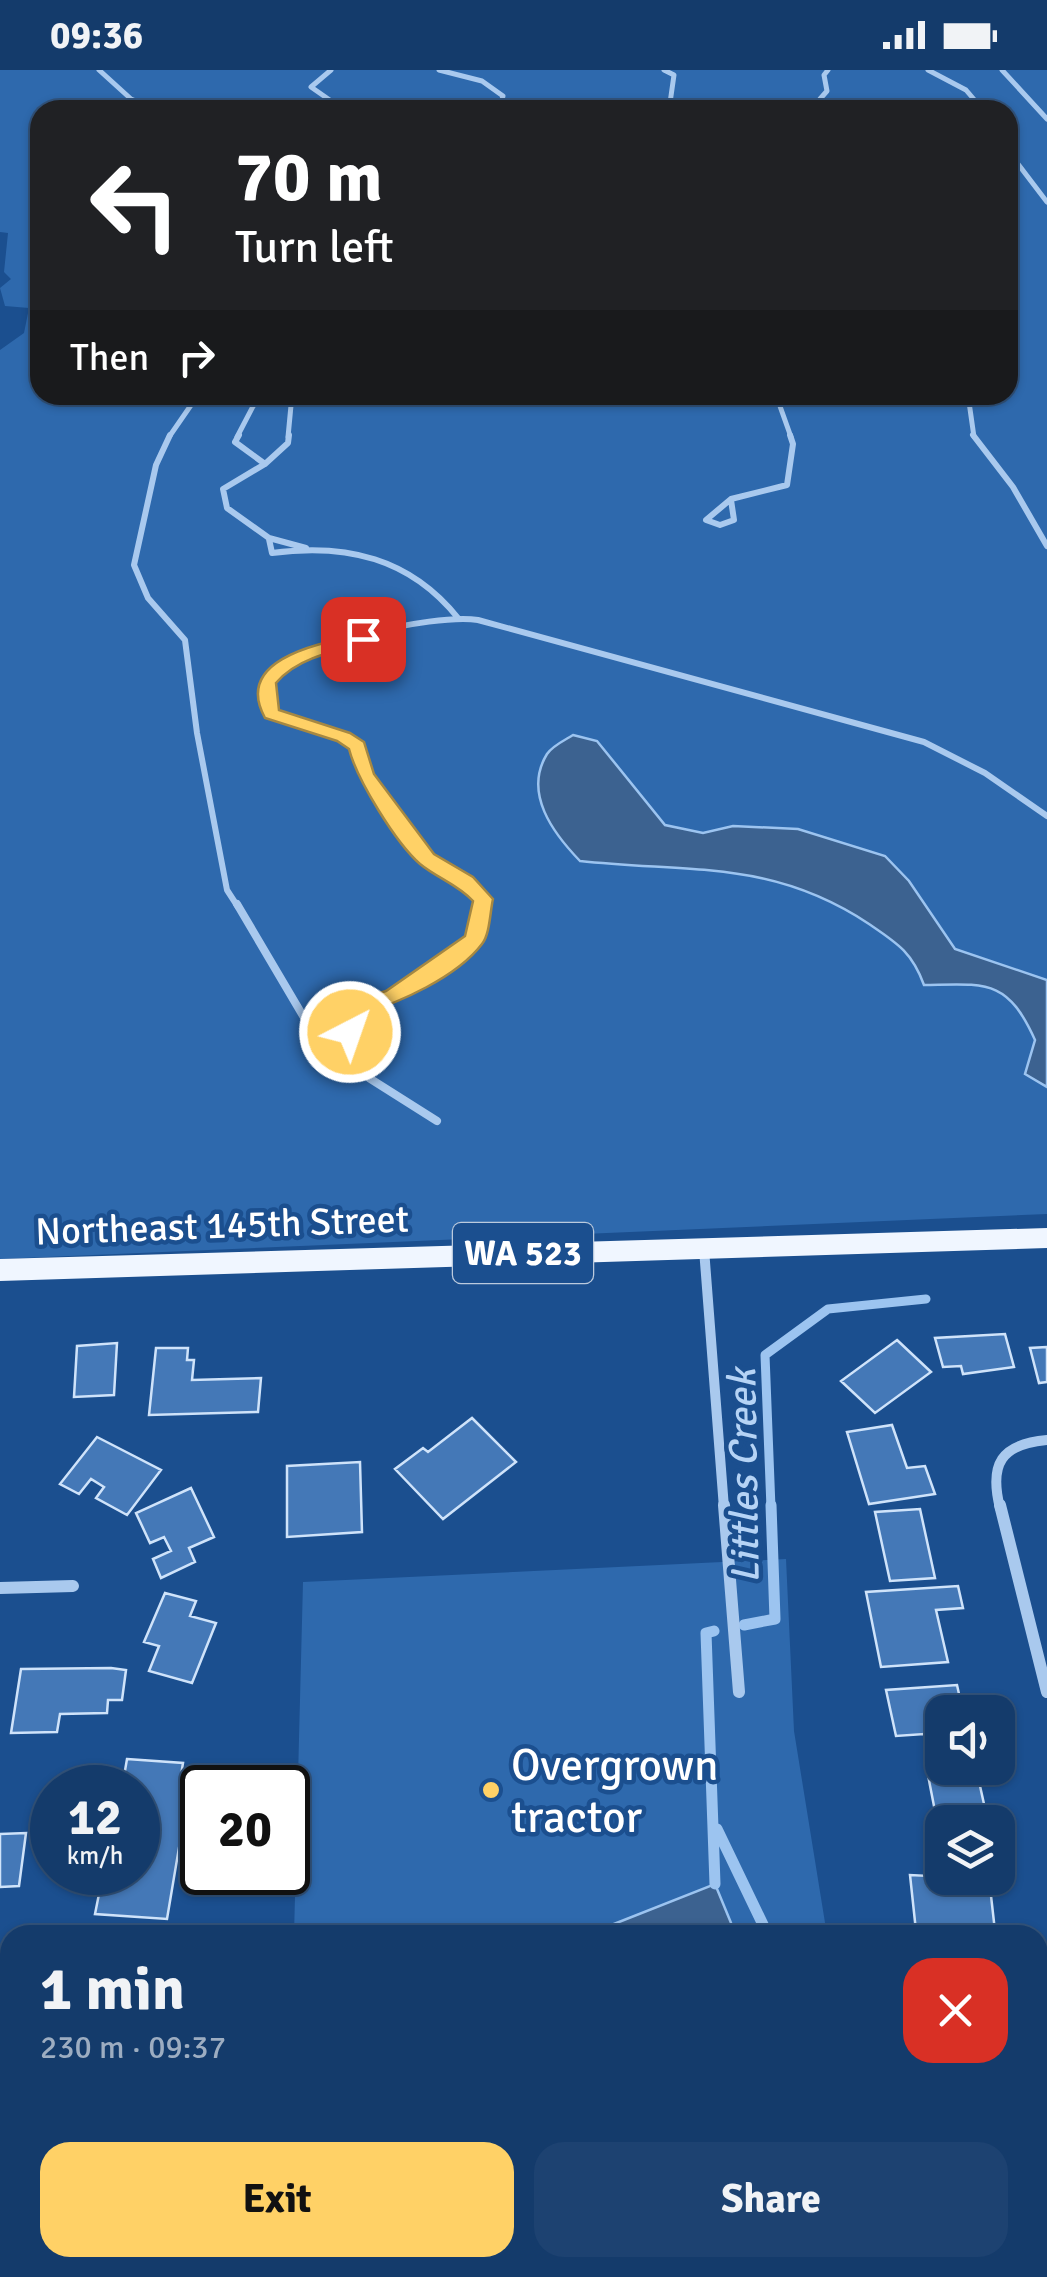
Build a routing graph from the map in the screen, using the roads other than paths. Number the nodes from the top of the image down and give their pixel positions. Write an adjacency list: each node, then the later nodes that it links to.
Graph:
1 (98, 70): 10 (lane)
2 (331, 70): 11 (lane)
3 (439, 70): 9 (lane)
4 (476, 70): 9 (lane)
5 (664, 70): 13 (lane)
6 (828, 70): 14 (lane)
7 (928, 70): 15 (lane)
8 (1002, 70): 16 (lane)
9 (465, 76): 12 (lane)
10 (131, 99)
11 (330, 100)
12 (502, 100)
13 (670, 100)
14 (821, 100)
15 (977, 100)
16 (1047, 120)
17 (1018, 163): 18 (lane)
18 (1047, 202)
19 (191, 405): 31 (lane)
20 (254, 405): 24 (lane)
21 (291, 405): 24 (lane)
22 (779, 405): 25 (lane)
23 (969, 405): 27 (lane)
24 (265, 464): 26 (lane)
25 (731, 500): 25 (lane)
26 (269, 538): 28 (lane); 28 (lane)
27 (1047, 546)
28 (306, 548): 29 (lane)
29 (458, 618): 30 (lane); 31 (lane)
30 (1047, 816)
31 (350, 1055): 32 (lane)
32 (436, 1122)
33 (1047, 1238): 34 (main road, Northeast 145th Street / WA 523)
34 (704, 1248): 35 (main road, Northeast 145th Street / WA 523); 39 (street)
35 (0, 1270)
36 (1047, 1440): 40 (street)
37 (74, 1586): 38 (street)
38 (0, 1588)
39 (739, 1692)
40 (1047, 1692)

